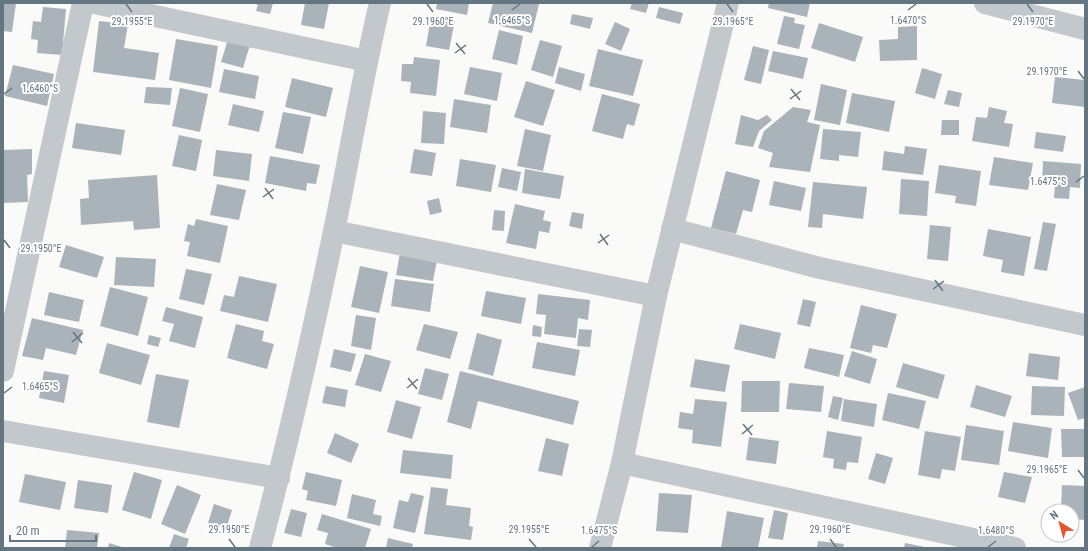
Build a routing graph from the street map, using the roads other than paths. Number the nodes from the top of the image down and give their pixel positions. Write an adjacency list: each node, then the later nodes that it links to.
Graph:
1 (83, 3): 12 (street)
2 (94, 3): 7 (street)
3 (380, 3): 7 (street)
4 (728, 3): 8 (street)
5 (984, 3): 6 (street)
6 (1085, 29)
7 (366, 60): 9 (street)
8 (672, 229): 10 (street); 11 (street)
9 (334, 231): 10 (street); 15 (street)
10 (656, 296): 14 (street)
11 (1085, 325)
12 (3, 370)
13 (3, 431): 15 (street)
14 (622, 464): 17 (street); 18 (street)
15 (279, 478): 16 (street)
16 (260, 548)
17 (600, 548)
18 (1015, 548)

